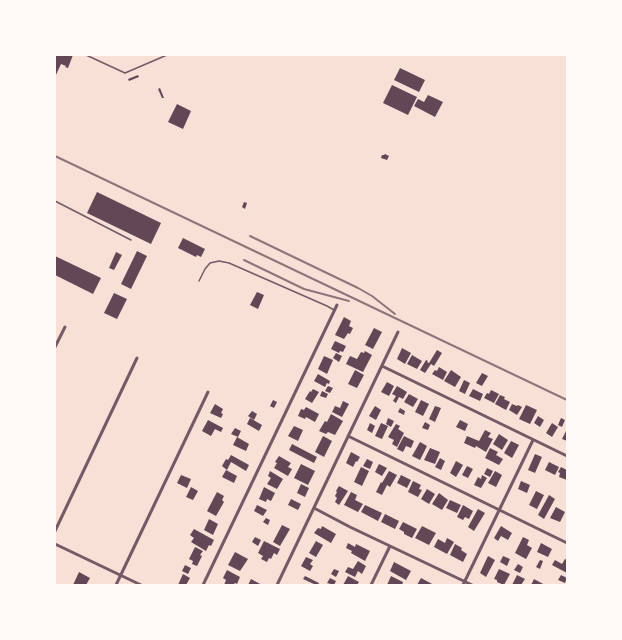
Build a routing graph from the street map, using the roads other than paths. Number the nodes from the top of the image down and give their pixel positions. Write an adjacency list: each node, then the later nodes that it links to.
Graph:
1 (86, 55): 2 (lane)
2 (167, 55)
3 (55, 201): 4 (lane)
4 (131, 240)
5 (198, 281): 7 (lane)
6 (337, 305): 7 (street)
7 (334, 310): 27 (street)
8 (65, 327): 10 (street)
9 (398, 332): 12 (street)
10 (55, 347)
11 (137, 358): 19 (street)
12 (382, 366): 14 (street); 15 (street)
13 (208, 392): 23 (street)
14 (348, 436): 17 (street); 18 (street)
15 (532, 440): 16 (street); 18 (street)
16 (567, 456)
17 (314, 508): 22 (street); 28 (street)
18 (499, 510): 20 (street); 24 (street)
19 (55, 531)
20 (567, 543)
21 (55, 544): 23 (street)
22 (390, 546): 24 (street); 29 (street)
23 (121, 575): 25 (street); 26 (street)
24 (464, 583): 30 (street)
25 (116, 585)
26 (141, 585)
27 (203, 585)
28 (277, 585)
29 (371, 585)
30 (472, 585)

